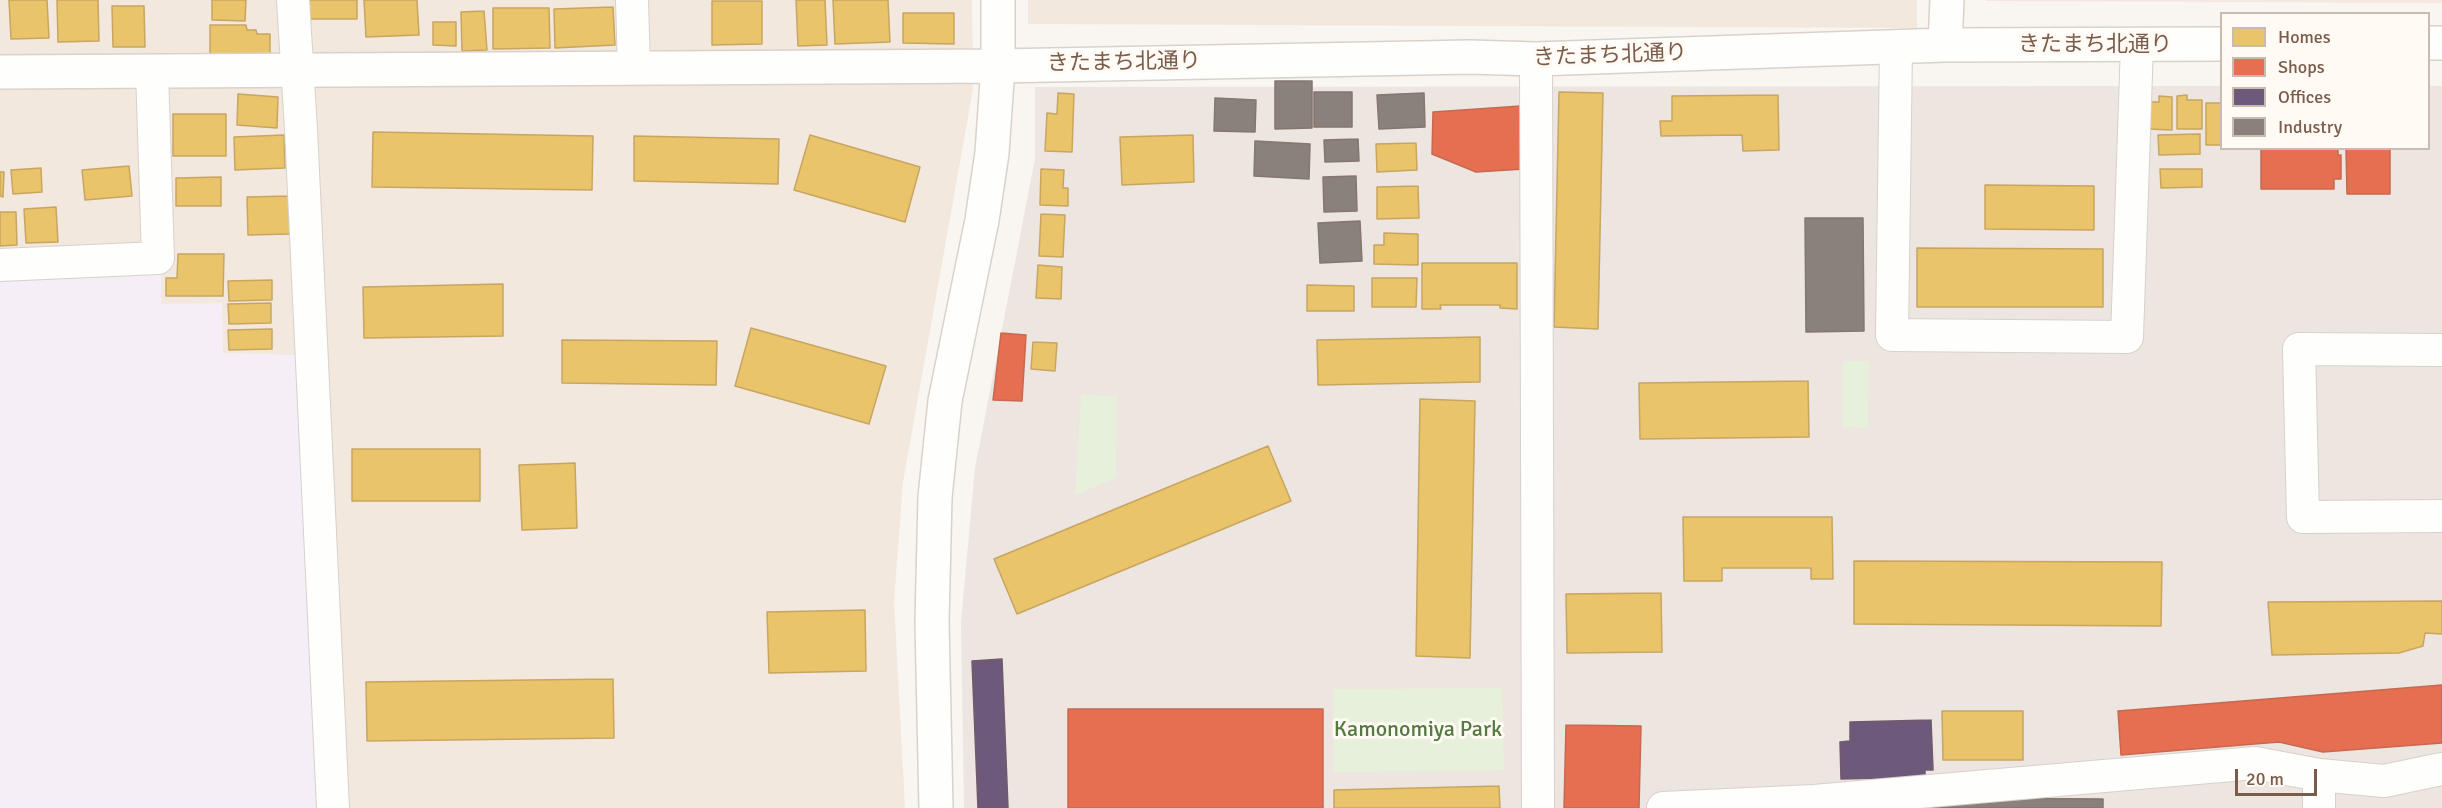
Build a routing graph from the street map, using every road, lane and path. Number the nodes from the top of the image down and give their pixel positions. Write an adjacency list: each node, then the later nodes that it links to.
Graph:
1 (293, 0): 12 (street)
2 (632, 0): 11 (street)
3 (998, 0): 10 (street)
4 (1947, 0): 6 (street)
5 (2220, 44): 7 (street, きたまち北通り)
6 (1945, 45): 7 (street, きたまち北通り); 8 (street, きたまち北通り)
7 (2137, 45): 8 (street)
8 (1896, 47): 9 (street, きたまち北通り)
9 (1536, 59): 10 (street, きたまち北通り); 22 (street)
10 (998, 66): 11 (street, きたまち北通り); 21 (street)
11 (634, 68): 12 (street, きたまち北通り)
12 (297, 70): 13 (street, きたまち北通り); 20 (street)
13 (152, 71): 14 (street, きたまち北通り); 15 (street)
14 (0, 72)
15 (0, 265)
16 (2442, 350): 17 (street)
17 (2442, 516)
18 (2442, 769): 19 (street)
19 (2319, 775): 23 (street); 24 (street)
20 (333, 808)
21 (936, 808)
22 (1538, 808)
23 (1663, 808)
24 (2319, 808)

